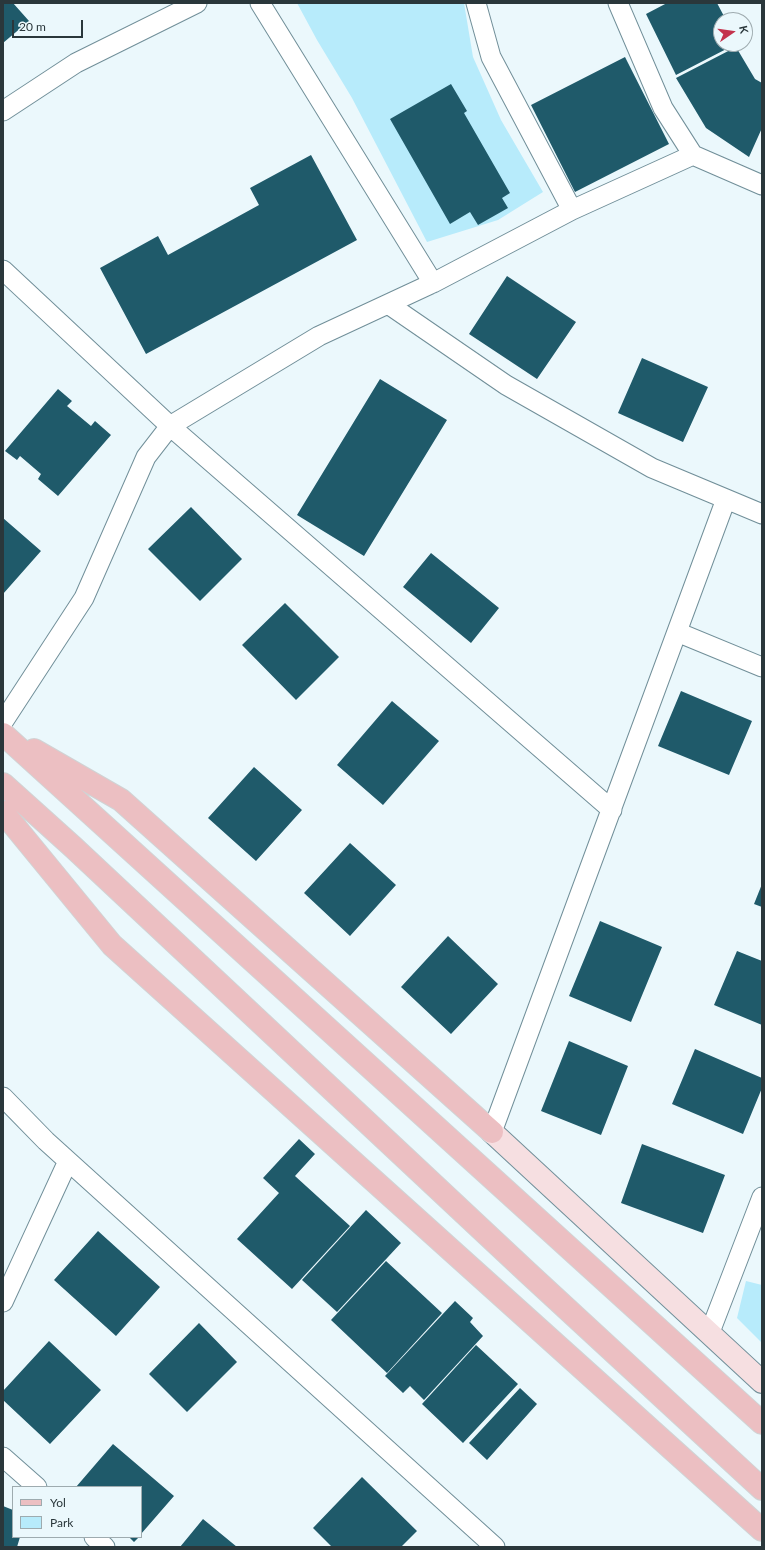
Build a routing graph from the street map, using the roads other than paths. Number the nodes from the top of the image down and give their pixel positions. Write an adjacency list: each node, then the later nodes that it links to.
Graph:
1 (197, 3): 5 (street)
2 (260, 3): 10 (street)
3 (476, 3): 8 (street)
4 (618, 3): 6 (street)
5 (3, 111)
6 (693, 155): 7 (street); 8 (street)
7 (762, 185)
8 (572, 210): 10 (street)
9 (3, 270): 12 (street)
10 (433, 283): 11 (street)
11 (388, 304): 12 (street); 13 (street)
12 (170, 426): 17 (street); 20 (street)
13 (726, 499): 14 (street); 15 (street)
14 (762, 514)
15 (677, 632): 16 (street); 20 (street)
16 (762, 667)
17 (3, 722)
18 (3, 733): 23 (main road); 29 (main road)
19 (3, 784): 32 (main road)
20 (612, 810): 23 (street)
21 (3, 812): 33 (main road)
22 (3, 1097): 24 (street)
23 (492, 1132): 27 (street)
24 (68, 1161): 26 (street); 36 (street)
25 (762, 1197): 27 (street)
26 (3, 1302)
27 (710, 1332): 28 (street)
28 (762, 1382)
29 (762, 1423)
30 (3, 1457): 31 (street)
31 (36, 1486)
32 (762, 1489)
33 (762, 1530)
34 (95, 1538): 35 (street)
35 (105, 1547)
36 (495, 1547)

